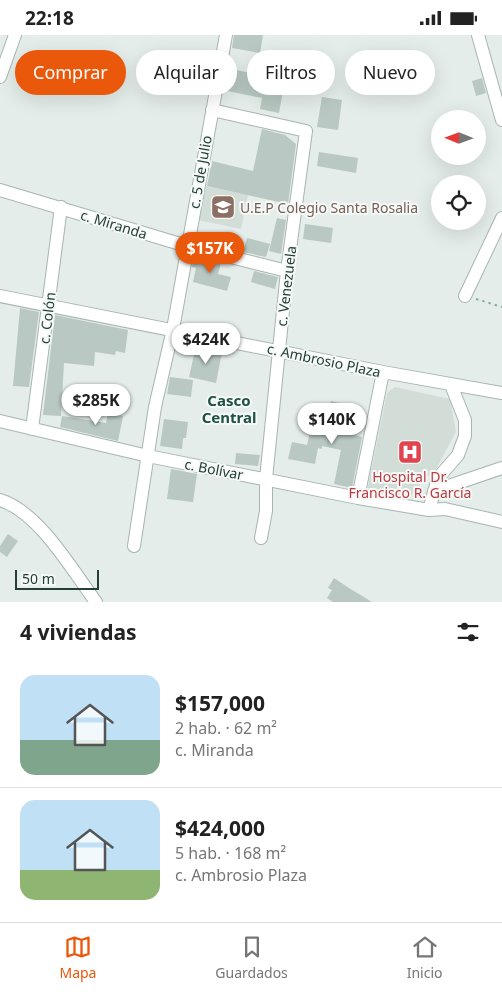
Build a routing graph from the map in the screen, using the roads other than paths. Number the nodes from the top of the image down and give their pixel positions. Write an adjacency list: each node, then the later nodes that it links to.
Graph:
1 (15, 35): 4 (street)
2 (226, 35): 5 (street, c. 5 de Julio)
3 (478, 35): 6 (street)
4 (0, 77)
5 (212, 110): 10 (street, c. 5 de Julio); 11 (street, c. Venezuela)
6 (502, 120)
7 (0, 190): 8 (street, c. Miranda)
8 (60, 207): 10 (street, c. Miranda); 14 (street, c. Colón)
9 (502, 218): 13 (street)
10 (187, 246): 11 (street, c. Miranda); 15 (street, c. 5 de Julio)
11 (287, 271): 16 (street, c. Venezuela)
12 (0, 296): 14 (street, c. Ambrosio Plaza)
13 (465, 296)
14 (49, 305): 15 (street, c. Ambrosio Plaza); 21 (street, c. Colón)
15 (172, 329): 16 (street, c. Ambrosio Plaza); 22 (street, c. 5 de Julio)
16 (278, 350): 17 (street, c. Ambrosio Plaza); 24 (street, c. Venezuela)
17 (383, 372): 18 (street, c. Ambrosio Plaza); 26 (street)
18 (451, 385): 19 (street, c. Ambrosio Plaza); 25 (street)
19 (502, 393)
20 (0, 421): 21 (street, c. Bolívar)
21 (32, 429): 22 (street, c. Bolívar)
22 (148, 456): 24 (street, c. Bolívar); 31 (street, c. 5 de Julio)
23 (502, 468): 25 (street)
24 (266, 479): 26 (street, c. Bolívar); 30 (street, c. Venezuela)
25 (434, 491): 28 (street)
26 (358, 498): 28 (street, c. Bolívar)
27 (0, 501): 32 (street)
28 (429, 510): 29 (street, c. Bolívar)
29 (502, 522)
30 (261, 538)
31 (134, 546)
32 (96, 602)

